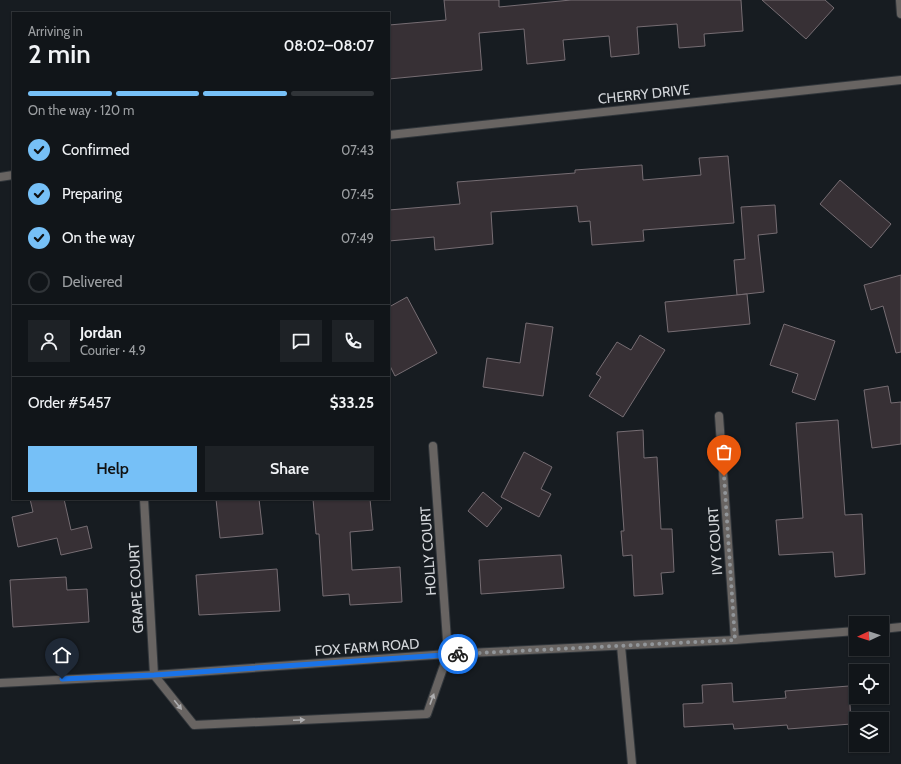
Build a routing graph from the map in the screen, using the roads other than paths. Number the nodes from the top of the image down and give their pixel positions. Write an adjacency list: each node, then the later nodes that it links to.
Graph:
1 (900, 0): 2 (street)
2 (901, 14)
3 (901, 80): 4 (street, CHERRY DRIVE)
4 (390, 135)
5 (12, 175): 6 (street)
6 (0, 177)
7 (719, 416): 13 (street, IVY COURT)
8 (433, 446): 15 (street, HOLLY COURT)
9 (144, 500): 16 (street, GRAPE COURT)
10 (901, 627): 11 (street)
11 (889, 628)
12 (849, 632): 13 (street, FOX FARM ROAD)
13 (735, 640): 14 (street, FOX FARM ROAD)
14 (621, 646): 15 (street, FOX FARM ROAD); 18 (street)
15 (448, 654): 16 (street, FOX FARM ROAD); 16 (street, one-way to 15)
16 (154, 675): 17 (street, FOX FARM ROAD)
17 (0, 682)
18 (632, 764)

